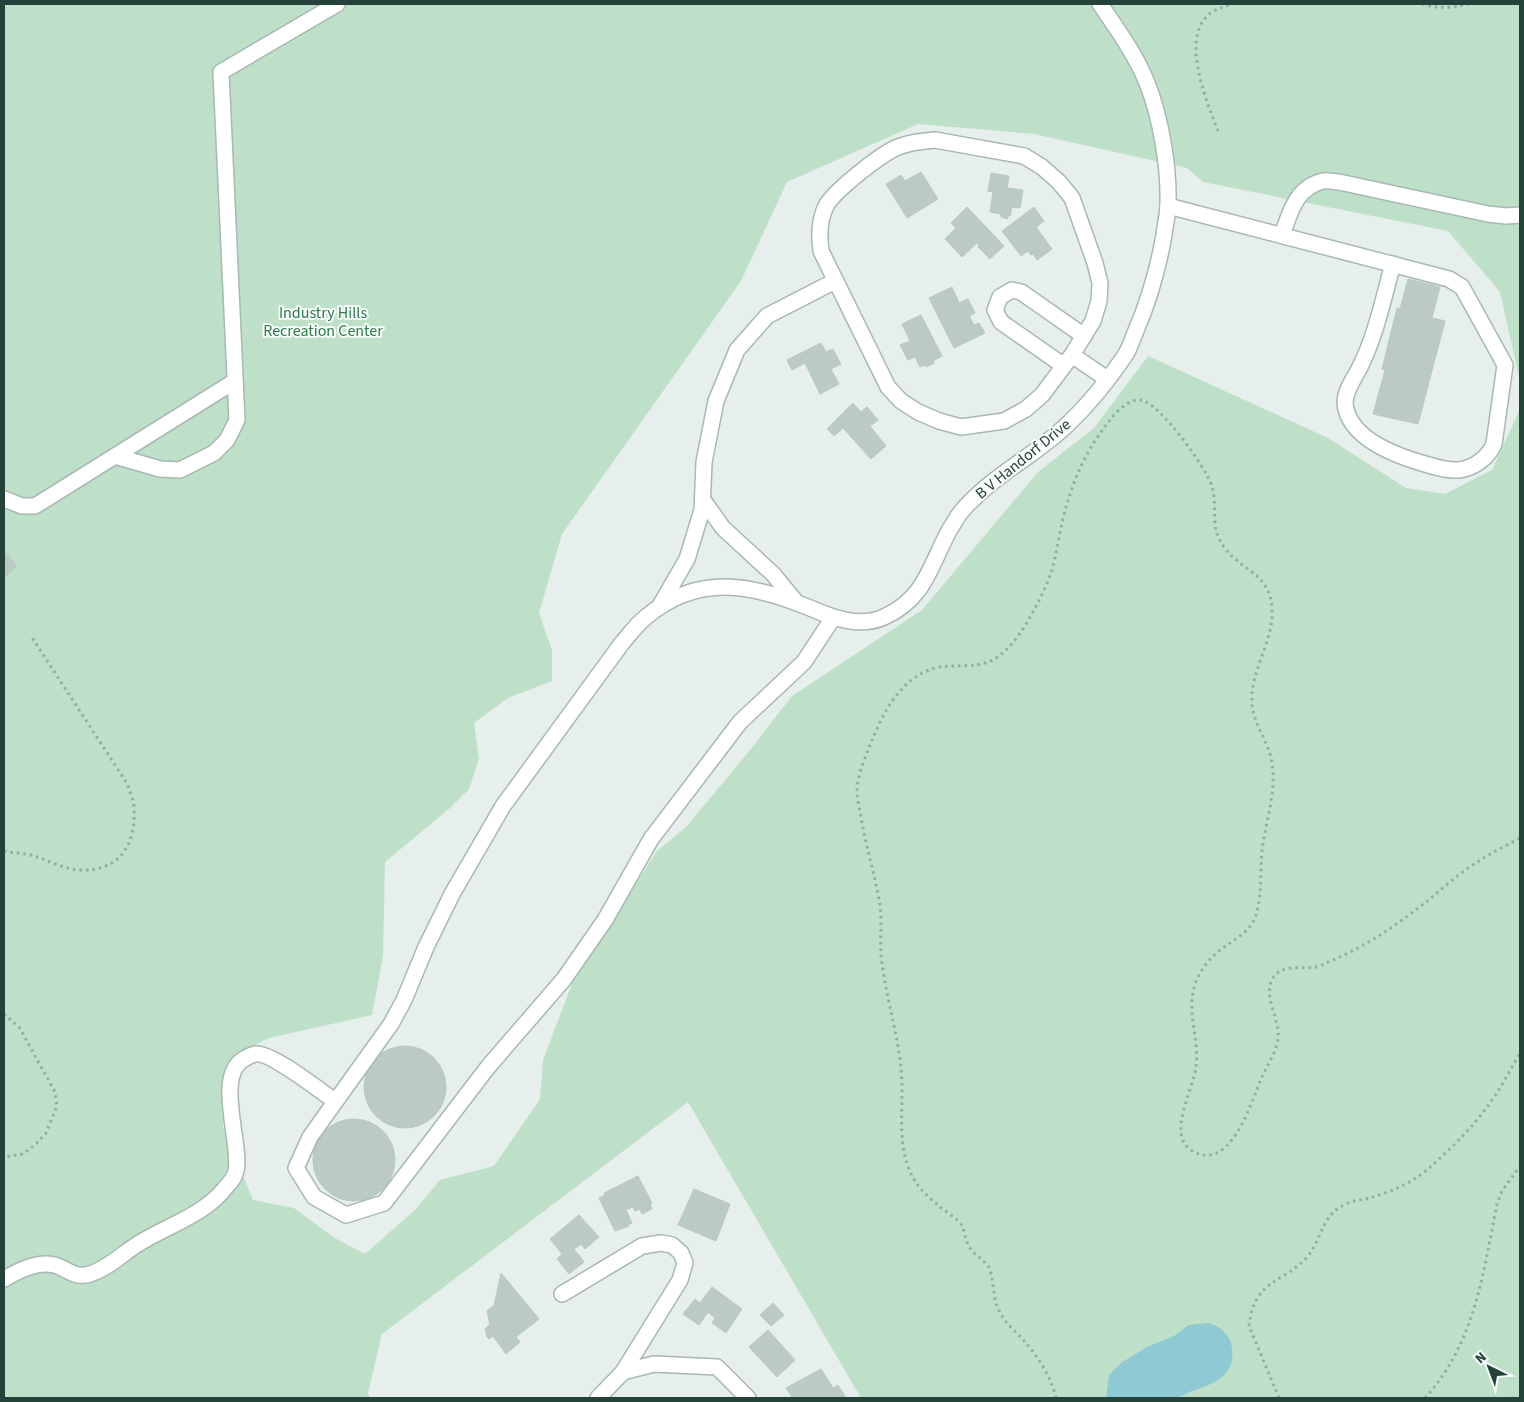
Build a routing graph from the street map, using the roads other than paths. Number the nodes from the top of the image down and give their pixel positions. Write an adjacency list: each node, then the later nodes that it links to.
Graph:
1 (338, 4): 11 (street)
2 (1100, 4): 3 (street, B V Handorf Drive)
3 (1168, 206): 5 (street); 10 (street, B V Handorf Drive)
4 (1520, 216): 5 (street)
5 (1282, 236): 6 (street)
6 (1393, 264): 6 (street)
7 (835, 281): 8 (street); 9 (street); 14 (street)
8 (1084, 336): 9 (street); 9 (street)
9 (1068, 361): 10 (street)
10 (1107, 380): 17 (street, B V Handorf Drive)
11 (235, 381): 12 (street); 12 (street)
12 (115, 456): 13 (street)
13 (4, 499)
14 (703, 500): 15 (street); 16 (street)
15 (796, 602): 16 (street, B V Handorf Drive); 17 (street, B V Handorf Drive)
16 (660, 606): 18 (street)
17 (833, 618): 18 (street)
18 (335, 1101): 19 (street)
19 (4, 1279)
20 (562, 1294): 21 (street)
21 (623, 1372): 22 (street); 23 (street)
22 (598, 1398)
23 (748, 1398)

